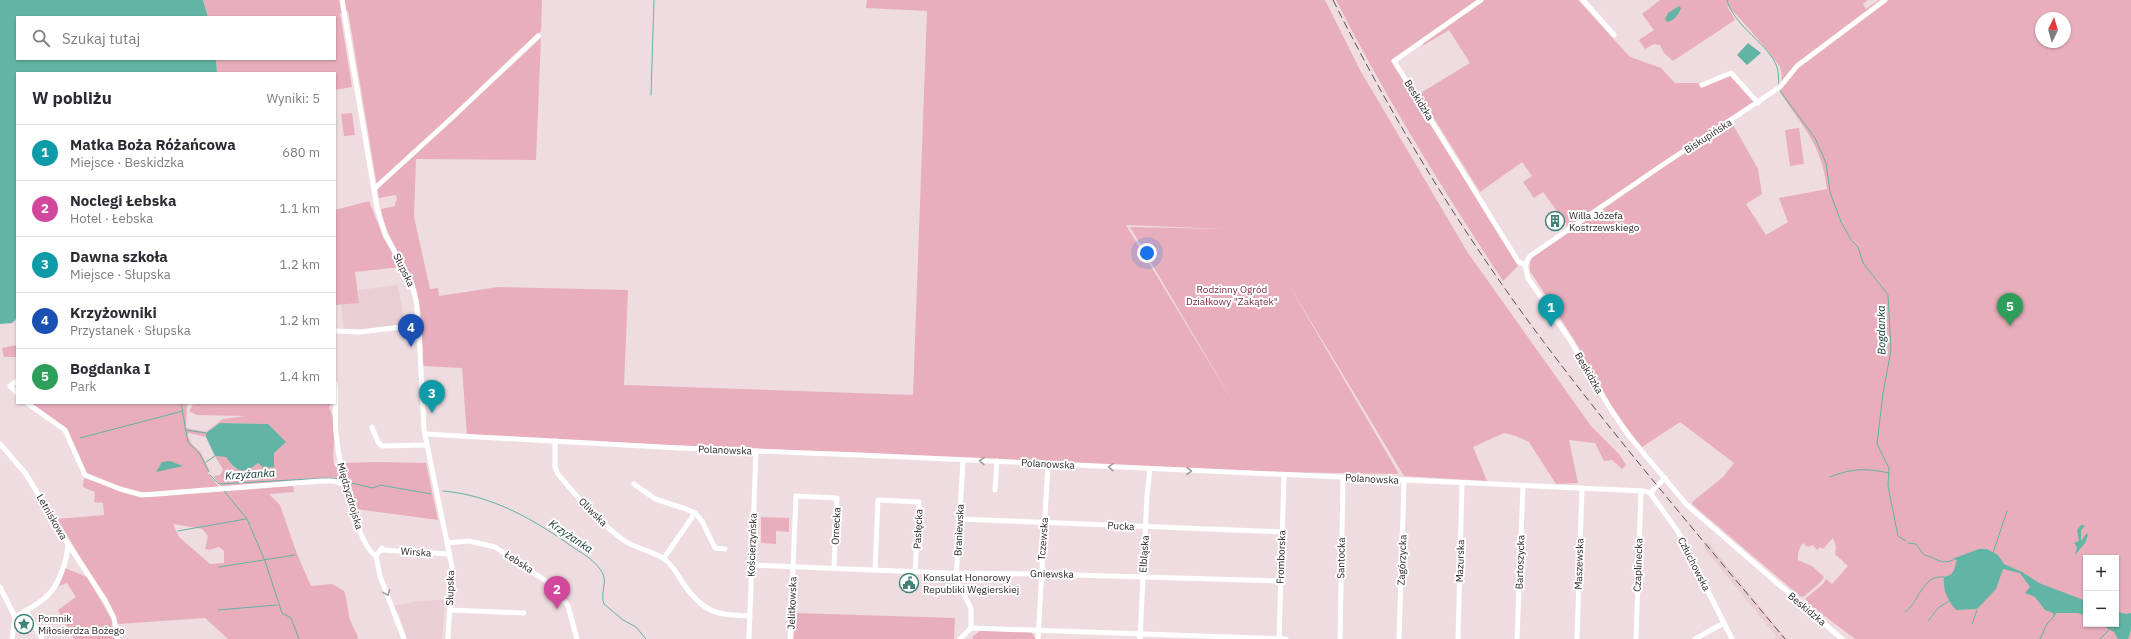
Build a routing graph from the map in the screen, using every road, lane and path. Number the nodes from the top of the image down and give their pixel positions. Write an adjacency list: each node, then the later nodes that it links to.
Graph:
1 (342, 0): 9 (street, Słupska)
2 (1481, 0): 10 (street, Beskidzka)
3 (1584, 0): 5 (street)
4 (1885, 0): 8 (street, Biskupińska)
5 (1614, 35)
6 (538, 36): 9 (street)
7 (1702, 84): 8 (street)
8 (1758, 103): 10 (street, Biskupińska)
9 (374, 189): 18 (street, Słupska)
10 (1525, 265): 29 (street, Beskidzka)
11 (409, 331): 12 (street)
12 (336, 332)
13 (16, 382): 14 (street)
14 (16, 392)
15 (28, 404): 33 (street)
16 (334, 406): 33 (street, Międzyzdrojska)
17 (372, 427): 21 (street)
18 (425, 434): 19 (street, Polanowska); 21 (street, Słupska)
19 (555, 441): 22 (street, Polanowska); 49 (street, Oliwska)
20 (0, 444): 45 (street, Letniskowa)
21 (427, 445): 44 (street, Słupska)
22 (756, 451): 23 (street, Polanowska); 50 (street, Kościerzyńska)
23 (963, 460): 24 (street, Polanowska, one-way to 23); 40 (street, Braniewska)
24 (997, 461): 25 (street, Polanowska); 36 (street)
25 (1048, 464): 26 (street, Polanowska, one-way to 25); 41 (street, Tczewska)
26 (1150, 469): 27 (street, Polanowska, one-way to 27); 42 (street, Elbląska)
27 (1284, 475): 28 (street, Polanowska); 43 (street, Fromborska)
28 (1343, 478): 30 (street, Polanowska); 81 (street, Santocka)
29 (1665, 478): 38 (street); 89 (street, Beskidzka)
30 (1404, 481): 32 (street, Polanowska); 82 (street, Zagórzycka)
31 (634, 484): 39 (street)
32 (1462, 484): 34 (street, Polanowska); 83 (street, Mazurska)
33 (345, 485): 47 (street, Międzyzdrojska)
34 (1523, 486): 35 (street, Polanowska); 84 (street, Bartoszycka)
35 (1582, 488): 37 (street, Polanowska); 85 (street, Maszewska)
36 (995, 490)
37 (1641, 491): 38 (street, Polanowska); 86 (street, Czaplinecka)
38 (1650, 493): 65 (street, Człuchowska)
39 (695, 513): 46 (street); 49 (street)
40 (959, 519): 41 (street, Pucka); 55 (street, Braniewska)
41 (1044, 522): 42 (street, Pucka); 56 (street, Tczewska)
42 (1146, 527): 43 (street, Pucka); 57 (street, Elbląska)
43 (1282, 532): 58 (street, Fromborska)
44 (447, 543): 48 (street, Słupska); 74 (street, Łebska)
45 (68, 544): 60 (street, Letniskowa); 71 (street)
46 (725, 550)
47 (380, 552): 48 (street, Wirska); 72 (street, Międzyzdrojska, one-way to 72)
48 (449, 554): 61 (street, Słupska)
49 (664, 558): 63 (street, Oliwska)
50 (752, 565): 51 (street, Gniewska); 63 (street, Kościerzyńska)
51 (793, 566): 52 (street, Gniewska); 52 (street, Ornecka); 76 (street, Jelitkowska)
52 (834, 568): 53 (street, Gniewska)
53 (875, 570): 54 (street, Gniewska); 54 (street, Pasłęcka)
54 (915, 572): 55 (street, Gniewska)
55 (956, 573): 56 (street, Gniewska); 66 (street, Braniewska)
56 (1041, 574): 57 (street, Gniewska); 67 (street, Tczewska)
57 (1143, 576): 58 (street, Gniewska); 68 (street, Elbląska)
58 (1280, 581): 79 (street, Fromborska)
59 (0, 586): 64 (street)
60 (26, 610): 64 (street, Letniskowa); 70 (street)
61 (450, 610): 62 (street); 73 (street, Słupska)
62 (524, 613)
63 (750, 616): 75 (street, Kościerzyńska)
64 (15, 617): 69 (street)
65 (1724, 623): 87 (street); 88 (street, Człuchowska)
66 (971, 628): 67 (street); 77 (street)
67 (1038, 631): 68 (street); 78 (street, Tczewska)
68 (1141, 637): 79 (street)
69 (12, 639)
70 (42, 639)
71 (117, 639)
72 (404, 639)
73 (448, 639)
74 (577, 639)
75 (749, 639)
76 (790, 639)
77 (960, 639)
78 (1038, 639)
79 (1279, 639): 80 (street)
80 (1286, 639)
81 (1340, 639)
82 (1400, 639)
83 (1458, 639)
84 (1518, 639)
85 (1577, 639)
86 (1636, 639)
87 (1694, 639)
88 (1732, 639)
89 (1842, 639)

